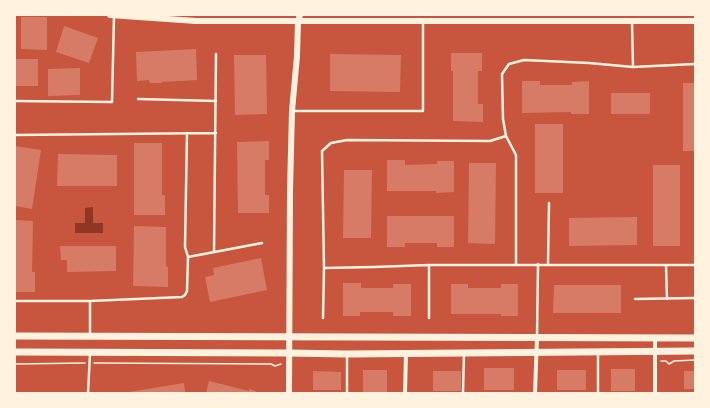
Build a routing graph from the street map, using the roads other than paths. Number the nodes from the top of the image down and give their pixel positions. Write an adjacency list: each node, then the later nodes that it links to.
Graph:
1 (112, 15): 2 (street); 13 (lane)
2 (158, 17): 4 (street)
3 (298, 17): 4 (street); 6 (street); 15 (street)
4 (192, 18)
5 (622, 18): 6 (street); 7 (street)
6 (423, 21): 15 (lane)
7 (632, 21): 8 (street); 11 (lane)
8 (695, 21)
9 (216, 54): 14 (lane)
10 (695, 64): 11 (lane)
11 (633, 67): 19 (lane)
12 (138, 99): 14 (lane)
13 (15, 101)
14 (216, 101): 17 (lane)
15 (292, 111): 40 (street)
16 (186, 133): 17 (lane); 18 (lane); 23 (lane)
17 (216, 133): 22 (lane)
18 (15, 135)
19 (506, 136): 27 (lane); 30 (lane)
20 (549, 203): 25 (lane)
21 (262, 243): 22 (lane)
22 (214, 252): 23 (lane)
23 (188, 257): 35 (lane)
24 (538, 264): 25 (lane); 27 (lane); 41 (lane)
25 (548, 264): 28 (lane)
26 (429, 265): 27 (lane); 30 (lane); 37 (lane)
27 (516, 265)
28 (666, 265): 29 (lane); 33 (lane)
29 (695, 265)
30 (324, 268): 36 (lane)
31 (695, 298): 33 (lane)
32 (635, 299): 33 (lane)
33 (667, 299)
34 (15, 301): 35 (lane)
35 (90, 301): 39 (lane)
36 (323, 318)
37 (429, 318)
38 (15, 336): 39 (main road)
39 (90, 337): 40 (main road); 47 (main road)
40 (288, 337): 41 (main road); 50 (street)
41 (537, 338): 42 (main road); 48 (street)
42 (655, 338): 43 (main road); 44 (street)
43 (695, 338)
44 (655, 351): 45 (main road); 49 (main road); 61 (street)
45 (695, 351)
46 (15, 352): 47 (main road)
47 (90, 352): 50 (main road); 54 (lane)
48 (537, 352): 49 (main road); 52 (main road); 59 (street)
49 (598, 352): 60 (lane)
50 (288, 353): 53 (main road); 55 (street)
51 (406, 353): 52 (main road); 53 (main road); 57 (street)
52 (464, 353): 58 (lane)
53 (346, 354): 56 (lane)
54 (88, 393)
55 (288, 393)
56 (347, 393)
57 (405, 393)
58 (463, 393)
59 (535, 393)
60 (598, 393)
61 (655, 393)

